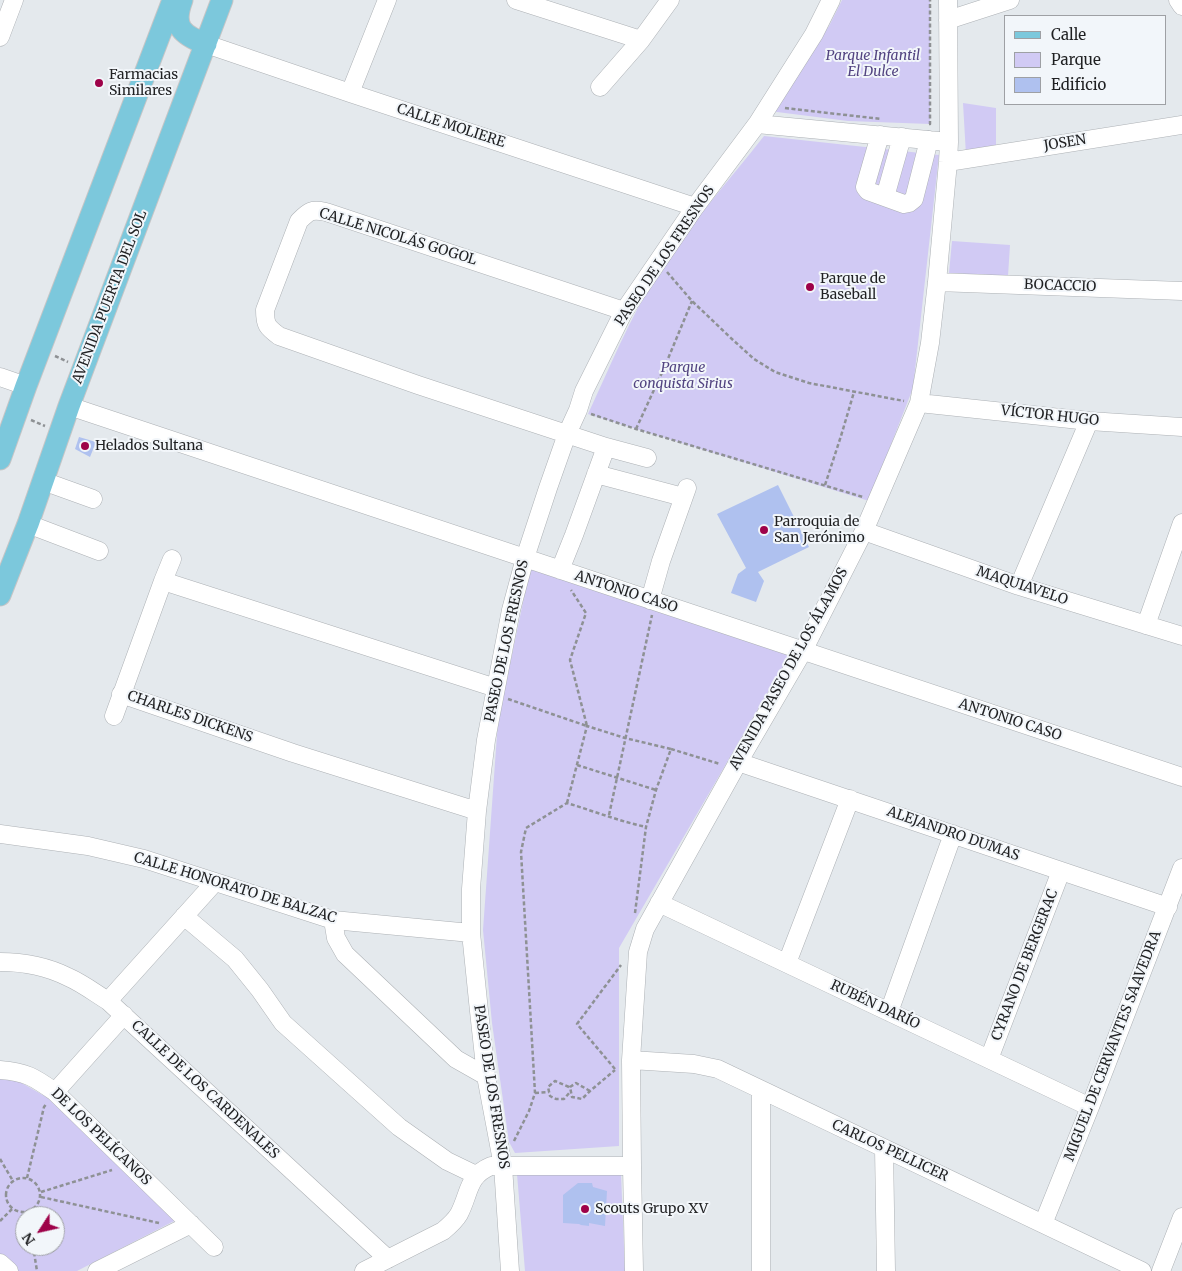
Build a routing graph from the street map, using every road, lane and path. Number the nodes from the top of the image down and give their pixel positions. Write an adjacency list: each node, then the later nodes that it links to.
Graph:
1 (14, 0): 15 (street)
2 (172, 0): 36 (main road)
3 (182, 0): 17 (main road)
4 (222, 0): 17 (main road, AVENIDA PUERTA DEL SOL)
5 (388, 0): 19 (street)
6 (516, 0): 16 (street)
7 (670, 0): 16 (street)
8 (831, 0): 22 (street, PASEO DE LOS FRESNOS)
9 (930, 0): 21 (path)
10 (948, 0): 14 (street, AVENIDA PASEO DE LOS ÁLAMOS)
11 (1010, 0): 14 (street)
12 (1178, 0): 13 (street)
13 (1182, 6)
14 (948, 20): 27 (street, AVENIDA PASEO DE LOS ÁLAMOS)
15 (0, 36)
16 (641, 40): 18 (street)
17 (206, 44): 19 (street, CALLE MOLIERE); 37 (main road, AVENIDA PUERTA DEL SOL)
18 (600, 87)
19 (350, 93): 30 (street, CALLE MOLIERE)
20 (784, 108): 24 (path)
21 (920, 123)
22 (757, 124): 24 (street); 30 (street, PASEO DE LOS FRESNOS)
23 (1182, 125): 28 (street, JOSEN)
24 (880, 127): 25 (street); 29 (street)
25 (902, 138): 26 (street); 29 (street)
26 (929, 140): 27 (street); 29 (street)
27 (949, 142): 28 (street, AVENIDA PASEO DE LOS ÁLAMOS)
28 (948, 162): 32 (street, AVENIDA PASEO DE LOS ÁLAMOS)
29 (885, 197)
30 (695, 207): 31 (street, PASEO DE LOS FRESNOS)
31 (658, 262): 34 (path); 35 (street, PASEO DE LOS FRESNOS)
32 (937, 282): 33 (street, BOCACCIO); 41 (street, AVENIDA PASEO DE LOS ÁLAMOS)
33 (1182, 291)
34 (692, 301): 40 (path); 47 (path)
35 (624, 311): 43 (street, PASEO DE LOS FRESNOS); 49 (street, CALLE NICOLÁS GOGOL)
36 (40, 350): 37 (path); 39 (main road)
37 (84, 367): 42 (main road, AVENIDA PUERTA DEL SOL)
38 (0, 377): 39 (street)
39 (26, 386): 44 (main road)
40 (854, 392): 41 (path); 55 (path)
41 (918, 403): 45 (street, VÍCTOR HUGO); 57 (street, AVENIDA PASEO DE LOS ÁLAMOS)
42 (69, 406): 48 (main road, AVENIDA PUERTA DEL SOL); 62 (street, ANTONIO CASO)
43 (578, 410): 47 (path); 49 (street, PASEO DE LOS FRESNOS)
44 (16, 414): 48 (path); 52 (main road)
45 (1089, 421): 46 (street, VÍCTOR HUGO); 66 (street)
46 (1182, 427)
47 (636, 429): 55 (path)
48 (60, 432): 54 (main road, AVENIDA PUERTA DEL SOL)
49 (567, 434): 50 (street, CALLE NICOLÁS GOGOL); 62 (street, PASEO DE LOS FRESNOS)
50 (606, 446): 51 (street, CALLE NICOLÁS GOGOL); 53 (street)
51 (647, 458)
52 (0, 459)
53 (596, 474): 64 (street); 69 (street)
54 (43, 481): 56 (street); 59 (main road, AVENIDA PUERTA DEL SOL)
55 (825, 485): 57 (path)
56 (93, 499)
57 (877, 501): 60 (street, AVENIDA PASEO DE LOS ÁLAMOS)
58 (1182, 523): 70 (street)
59 (28, 524): 61 (street); 68 (main road, AVENIDA PUERTA DEL SOL)
60 (864, 531): 66 (street, MAQUIAVELO); 72 (street, AVENIDA PASEO DE LOS ÁLAMOS)
61 (99, 551)
62 (525, 558): 64 (street, ANTONIO CASO); 73 (street, PASEO DE LOS FRESNOS)
63 (172, 559): 65 (street, CHARLES DICKENS)
64 (560, 570): 69 (street, ANTONIO CASO)
65 (163, 581): 73 (street); 74 (street, CHARLES DICKENS)
66 (1019, 586): 70 (street, MAQUIAVELO)
67 (571, 590): 76 (path)
68 (0, 596)
69 (653, 601): 72 (street, ANTONIO CASO); 77 (path)
70 (1146, 626): 71 (street, MAQUIAVELO)
71 (1182, 636)
72 (803, 651): 79 (street, AVENIDA PASEO DE LOS ÁLAMOS); 81 (street, ANTONIO CASO)
73 (496, 688): 76 (path); 86 (street, PASEO DE LOS FRESNOS)
74 (122, 694): 75 (street); 86 (street, CHARLES DICKENS)
75 (114, 716)
76 (587, 726): 77 (path); 80 (path)
77 (625, 738): 78 (path); 82 (path)
78 (671, 749): 79 (path); 83 (path)
79 (737, 764): 84 (street, ALEJANDRO DUMAS); 94 (street, AVENIDA PASEO DE LOS ÁLAMOS)
80 (577, 765): 82 (path); 85 (path)
81 (1182, 777)
82 (617, 778): 83 (path); 87 (path)
83 (656, 790): 88 (path)
84 (850, 799): 90 (street, ALEJANDRO DUMAS); 102 (street)
85 (567, 803): 87 (path); 114 (path)
86 (477, 811): 99 (street, PASEO DE LOS FRESNOS)
87 (608, 815): 88 (path)
88 (646, 827): 98 (path)
89 (0, 834): 93 (street, CALLE HONORATO DE BALZAC)
90 (953, 834): 92 (street, ALEJANDRO DUMAS); 104 (street)
91 (1182, 868): 95 (street, MIGUEL DE CERVANTES SAAVEDRA)
92 (1062, 871): 95 (street, ALEJANDRO DUMAS); 106 (street, CYRANO DE BERGERAC)
93 (215, 882): 96 (street); 97 (street, CALLE HONORATO DE BALZAC)
94 (659, 903): 102 (street, RUBÉN DARÍO); 107 (street, AVENIDA PASEO DE LOS ÁLAMOS)
95 (1168, 906): 117 (street, MIGUEL DE CERVANTES SAAVEDRA)
96 (184, 916): 103 (street); 123 (street)
97 (332, 920): 99 (street, CALLE HONORATO DE BALZAC); 109 (street)
98 (635, 920)
99 (471, 933): 109 (street, PASEO DE LOS FRESNOS)
100 (0, 962): 103 (street, CALLE DE LOS CARDENALES)
101 (622, 963): 112 (path)
102 (787, 963): 104 (street, RUBÉN DARÍO)
103 (108, 1000): 105 (street, CALLE DE LOS CARDENALES)
104 (889, 1012): 106 (street, RUBÉN DARÍO)
105 (124, 1016): 113 (street); 140 (street, CALLE DE LOS CARDENALES)
106 (990, 1059): 117 (street, RUBÉN DARÍO)
107 (631, 1060): 111 (street, CARLOS PELLICER); 121 (street, AVENIDA PASEO DE LOS ÁLAMOS)
108 (0, 1070): 113 (street, DE LOS PELÍCANOS)
109 (486, 1076): 120 (street, PASEO DE LOS FRESNOS)
110 (570, 1087): 112 (path); 115 (path); 116 (path)
111 (762, 1090): 118 (street, CARLOS PELLICER); 148 (street)
112 (590, 1091): 116 (path)
113 (55, 1092): 124 (path); 136 (street, DE LOS PELÍCANOS)
114 (535, 1092): 115 (path); 120 (path)
115 (550, 1092): 116 (path)
116 (570, 1092)
117 (1090, 1107): 137 (street, MIGUEL DE CERVANTES SAAVEDRA)
118 (884, 1148): 137 (street, CARLOS PELLICER); 149 (street)
119 (0, 1159): 125 (path)
120 (503, 1166): 121 (street); 123 (street); 146 (street, PASEO DE LOS FRESNOS)
121 (632, 1166): 147 (street, AVENIDA PASEO DE LOS ÁLAMOS)
122 (112, 1170): 126 (path)
123 (476, 1175): 140 (street)
124 (27, 1178): 125 (path); 126 (path)
125 (13, 1181): 128 (path)
126 (40, 1192): 129 (path)
127 (0, 1195): 128 (path)
128 (6, 1195): 131 (path)
129 (41, 1197): 130 (path); 135 (path)
130 (38, 1206)
131 (12, 1209): 132 (path); 134 (path)
132 (15, 1210)
133 (1182, 1217): 151 (street)
134 (0, 1222)
135 (166, 1224)
136 (191, 1224): 138 (street, DE LOS PELÍCANOS); 144 (street)
137 (1043, 1224): 150 (street, CARLOS PELLICER)
138 (214, 1247)
139 (35, 1256): 143 (path)
140 (388, 1259): 145 (street)
141 (0, 1263): 142 (street)
142 (9, 1271)
143 (37, 1271)
144 (98, 1271)
145 (364, 1271)
146 (510, 1271)
147 (634, 1271)
148 (761, 1271)
149 (886, 1271)
150 (1142, 1271)
151 (1161, 1271)

